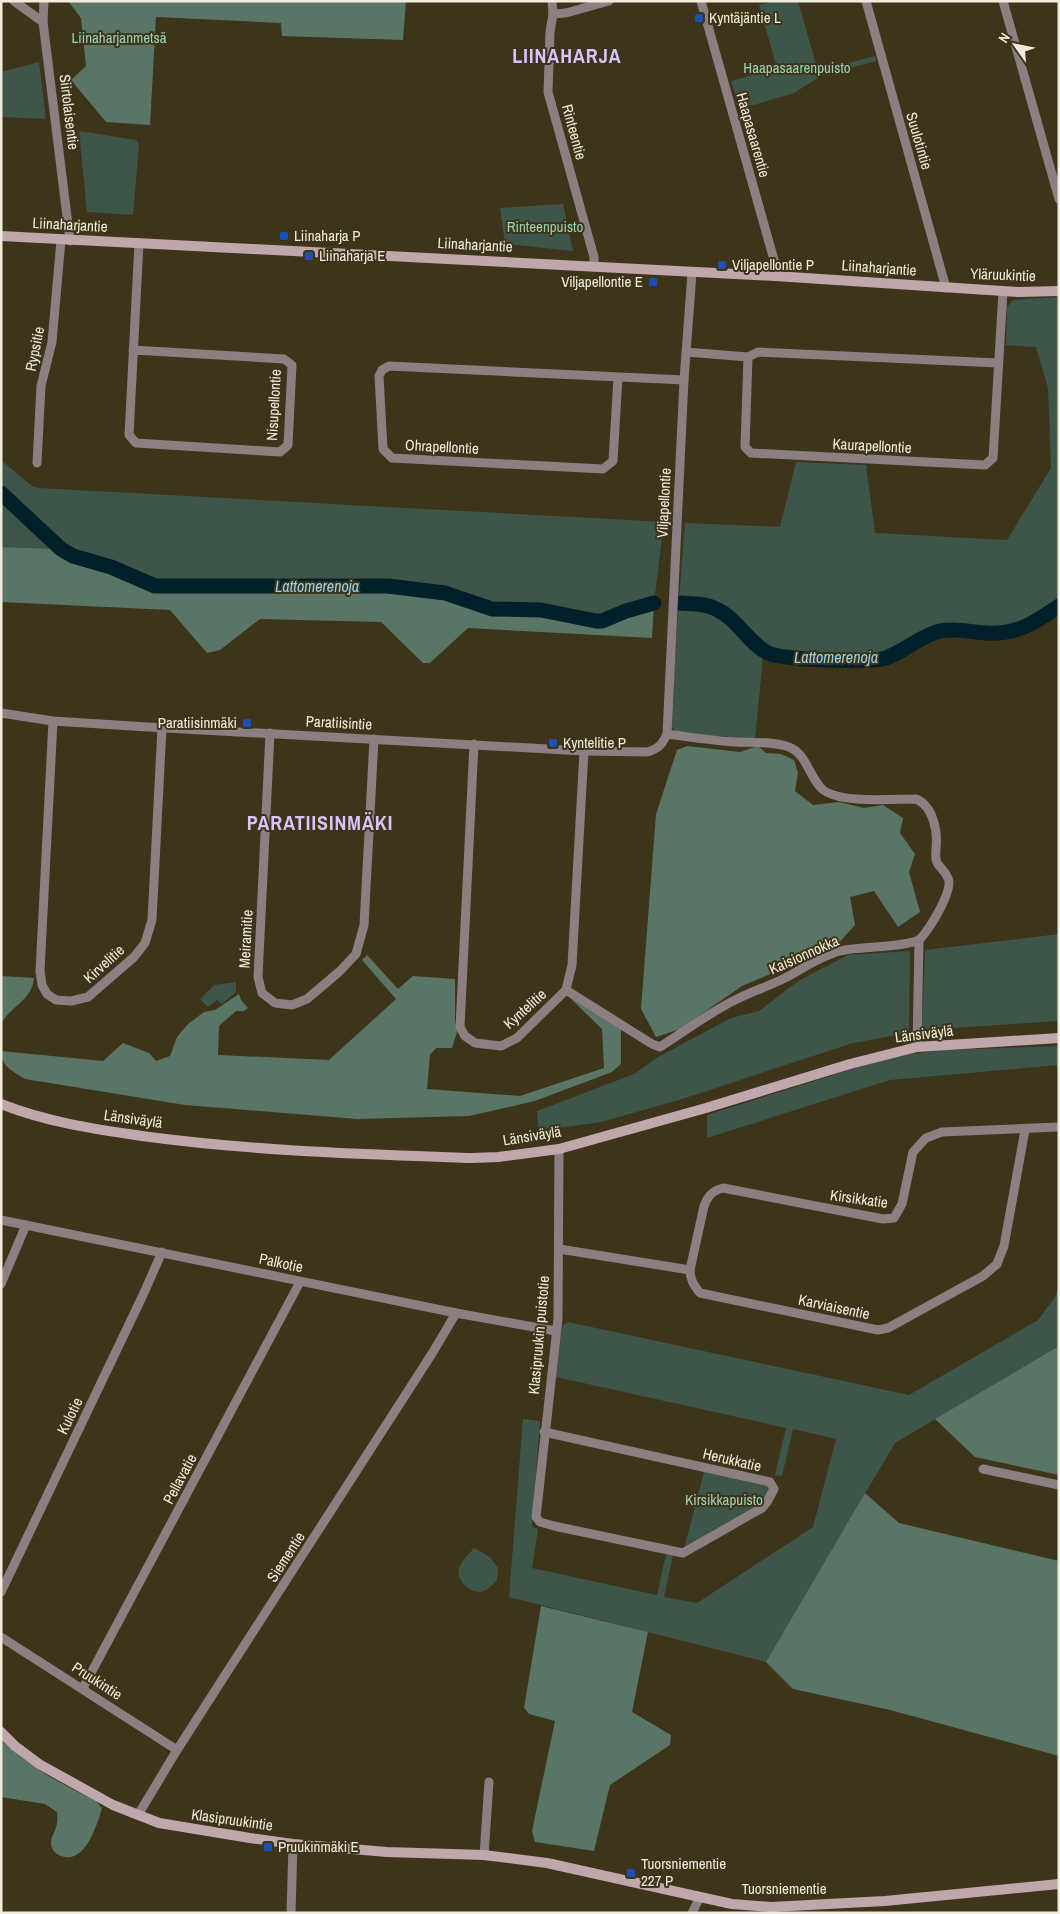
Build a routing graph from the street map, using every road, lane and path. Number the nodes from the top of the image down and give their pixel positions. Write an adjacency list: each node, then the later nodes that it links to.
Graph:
1 (14, 1): 9 (street)
2 (44, 1): 9 (street, Siirtolaisentie)
3 (552, 1): 8 (street, Rinteentie)
4 (609, 1): 8 (street)
5 (701, 1): 16 (street, Haapasaarentie)
6 (866, 1): 17 (street, Suulotintie)
7 (1003, 1): 10 (street)
8 (553, 14): 14 (street, Rinteentie)
9 (43, 22): 12 (street, Siirtolaisentie)
10 (1059, 199)
11 (1, 236): 12 (main road, Liinaharjantie)
12 (66, 240): 13 (main road, Liinaharjantie); 26 (street, Rypsitie)
13 (139, 243): 14 (main road, Liinaharjantie); 20 (street, Nisupellontie)
14 (594, 267): 15 (main road, Liinaharjantie)
15 (692, 273): 16 (main road, Liinaharjantie); 21 (street, Viljapellontie)
16 (776, 276): 17 (main road, Liinaharjantie)
17 (946, 288): 18 (main road, Yläruukintie)
18 (1003, 291): 19 (main road, Yläruukintie); 23 (street, Kaurapellontie)
19 (1059, 291)
20 (134, 350): 20 (street, Nisupellontie)
21 (686, 352): 22 (street); 25 (street, Viljapellontie)
22 (748, 357): 23 (street); 23 (street, Kaurapellontie)
23 (998, 363)
24 (618, 377): 24 (street, Ohrapellontie); 25 (street, Ohrapellontie)
25 (684, 380): 31 (street, Viljapellontie)
26 (37, 463)
27 (1, 713): 28 (street, Paratiisintie)
28 (53, 721): 29 (street, Paratiisintie); 29 (street, Kirvelitie)
29 (162, 728): 30 (street, Paratiisintie)
30 (270, 733): 32 (street, Paratiisintie); 32 (street, Meiramitie)
31 (667, 734): 34 (street, Paratiisintie); 35 (street)
32 (374, 739): 33 (street, Paratiisintie)
33 (474, 744): 34 (street, Paratiisintie); 36 (street, Kyntelitie)
34 (584, 751): 36 (street, Kyntelitie)
35 (919, 940): 36 (street, Kaisionnokka); 38 (street)
36 (566, 990)
37 (1059, 1038): 38 (main road, Länsiväylä)
38 (917, 1047): 42 (main road, Länsiväylä)
39 (1, 1104): 42 (main road, Länsiväylä)
40 (1059, 1127): 41 (street, Kirsikkatie)
41 (1025, 1130): 47 (street, Kirsikkatie); 47 (street, Karviaisentie)
42 (559, 1149): 45 (street, Klasipruukin puistotie)
43 (1, 1220): 44 (street, Palkotie)
44 (26, 1225): 46 (street, Palkotie); 49 (street)
45 (559, 1249): 47 (street); 51 (street, Klasipruukin puistotie)
46 (162, 1252): 48 (street, Palkotie); 56 (street, Kulotie)
47 (690, 1270)
48 (300, 1282): 50 (street, Palkotie); 58 (street, Pellavatie)
49 (1, 1284)
50 (456, 1313): 51 (street, Palkotie); 60 (street, Siementie)
51 (556, 1331): 52 (street, Klasipruukin puistotie)
52 (544, 1432): 55 (street, Klasipruukin puistotie); 55 (street, Herukkatie)
53 (984, 1469): 54 (street)
54 (1059, 1485)
55 (540, 1522)
56 (1, 1592)
57 (1, 1637): 58 (street, Pruukintie)
58 (83, 1688): 60 (street, Pruukintie)
59 (1, 1732): 62 (main road, Klasipruukintie)
60 (177, 1750): 62 (street, Siementie)
61 (489, 1782): 64 (street)
62 (138, 1815): 63 (main road, Klasipruukintie)
63 (293, 1844): 64 (main road, Klasipruukintie); 67 (street)
64 (484, 1855): 66 (main road, Tuorsniementie)
65 (1059, 1884): 66 (main road, Tuorsniementie)
66 (700, 1898): 68 (street)
67 (291, 1913)
68 (692, 1913)

